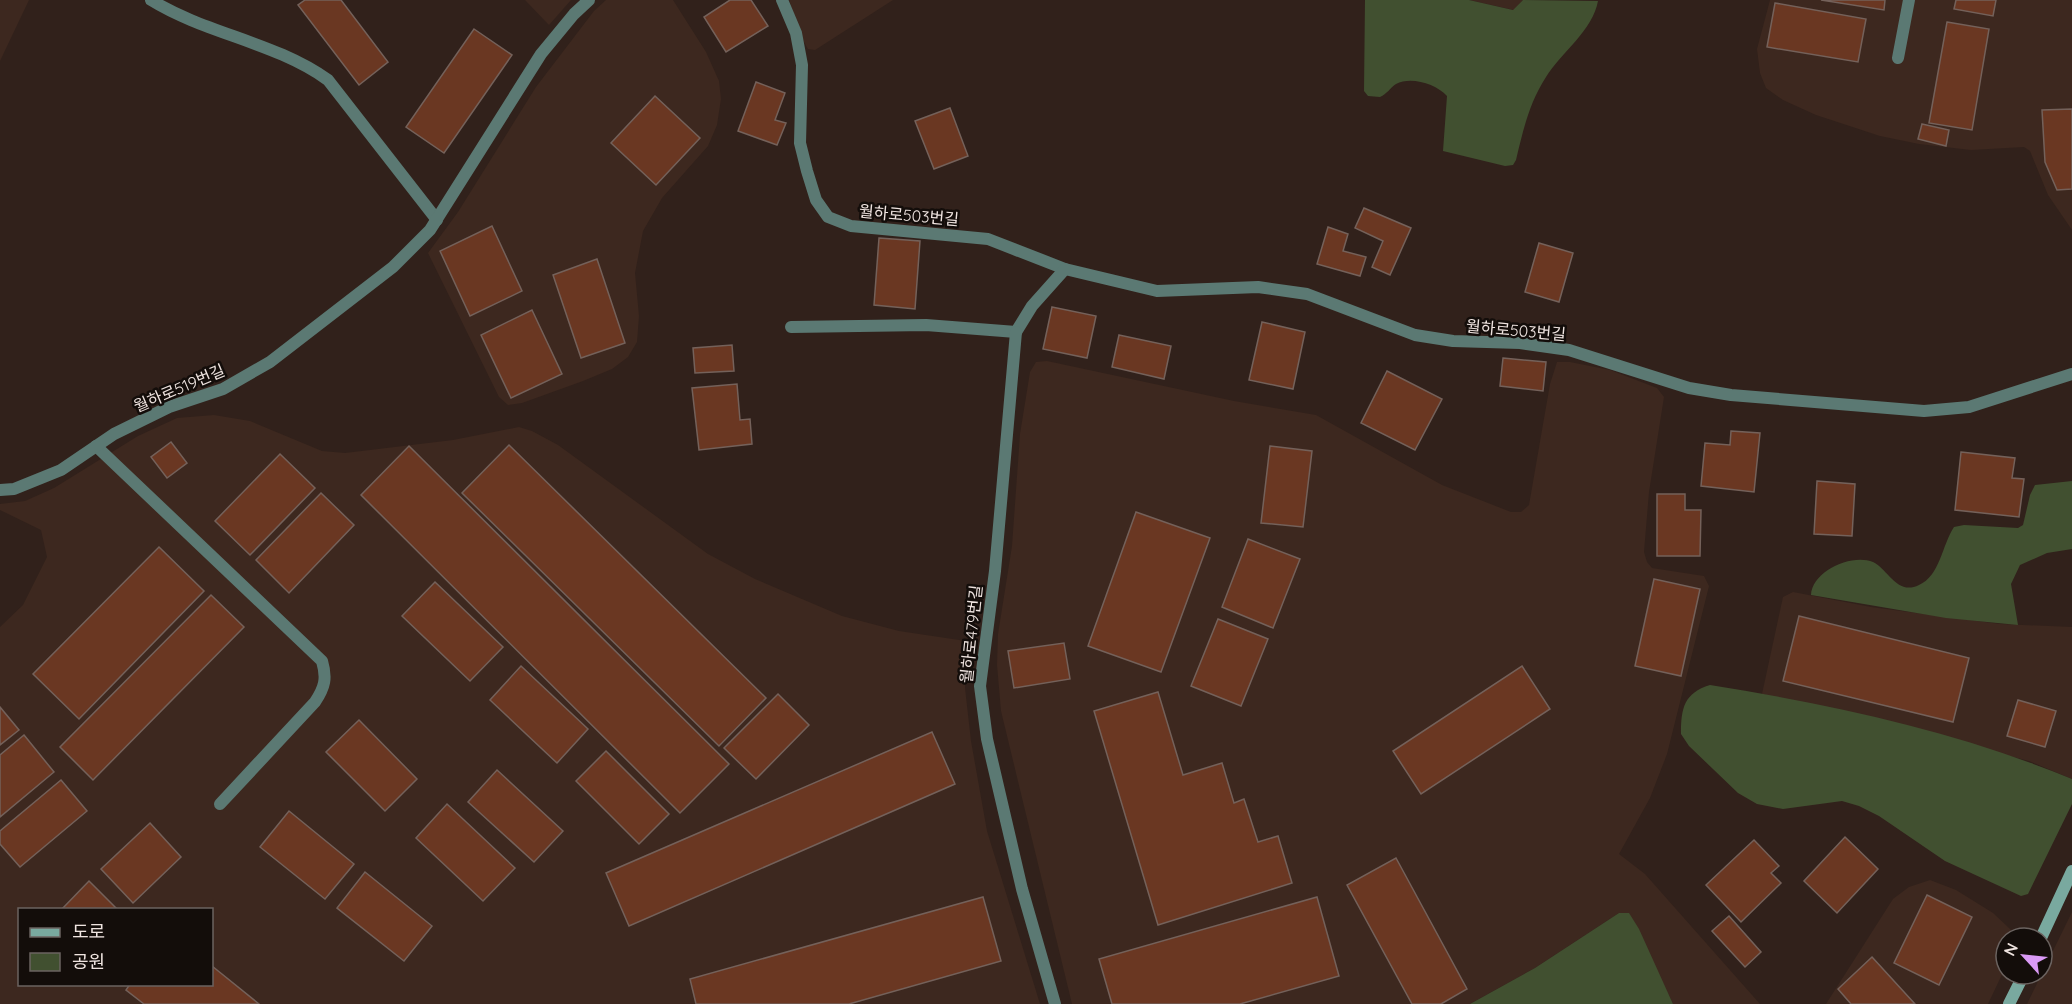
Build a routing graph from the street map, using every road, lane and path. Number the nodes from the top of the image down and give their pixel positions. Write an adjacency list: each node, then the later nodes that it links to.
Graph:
1 (151, 0): 6 (lane)
2 (589, 0): 6 (lane, 월하로519번길)
3 (782, 0): 7 (lane, 월하로503번길)
4 (1909, 0): 5 (lane)
5 (1898, 58)
6 (437, 220): 11 (lane, 월하로519번길)
7 (1065, 269): 9 (lane); 10 (lane, 월하로503번길)
8 (791, 327): 9 (lane)
9 (1016, 332): 17 (lane, 월하로479번길)
10 (2072, 374)
11 (96, 446): 12 (lane, 월하로519번길); 13 (lane)
12 (0, 490)
13 (220, 804)
14 (2072, 871): 15 (street)
15 (2047, 926)
16 (2018, 986): 18 (street)
17 (1056, 1004)
18 (2009, 1004)

